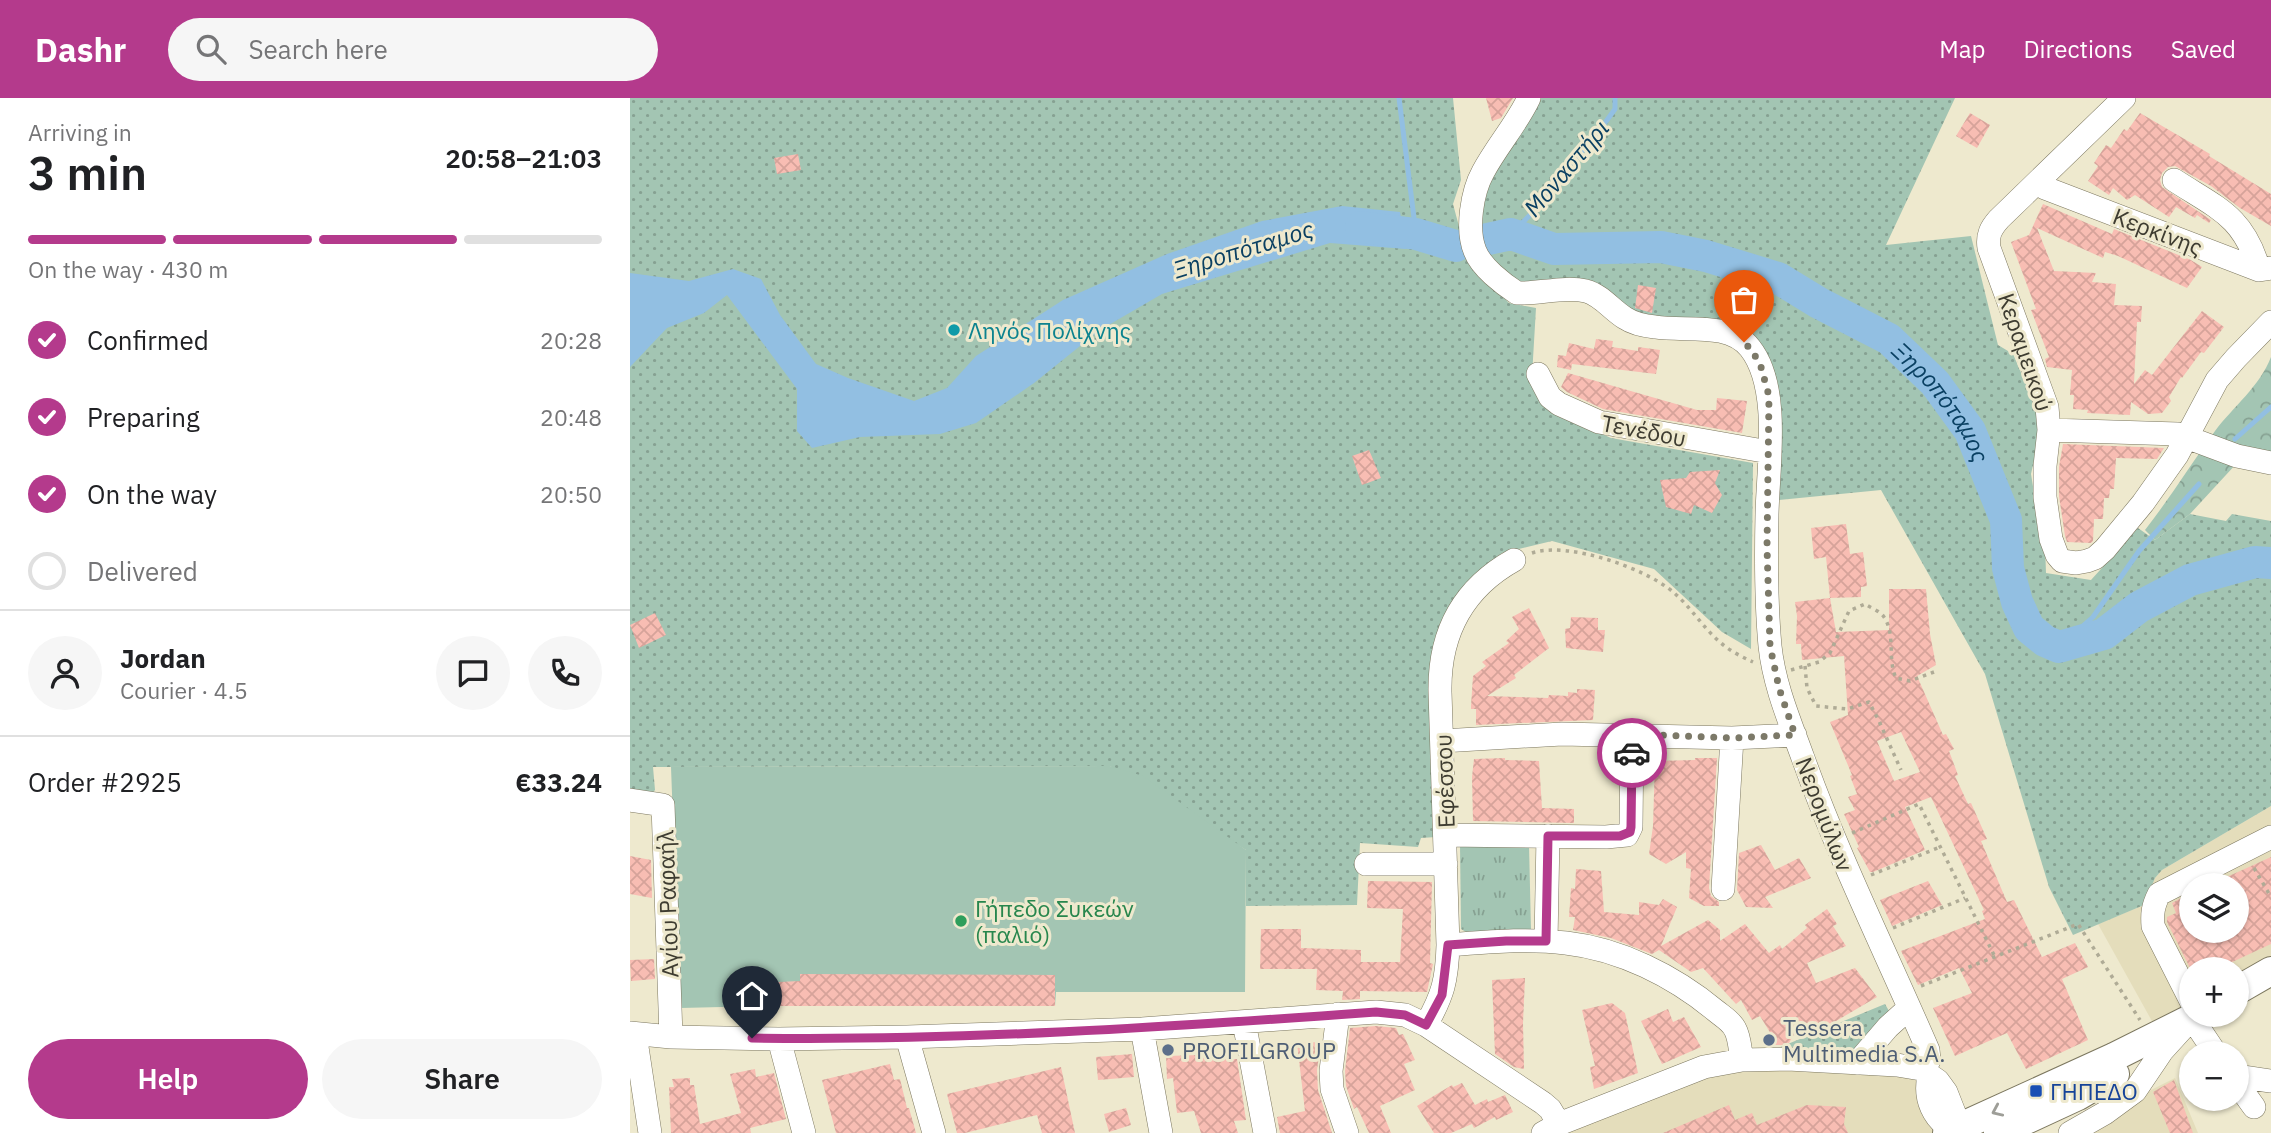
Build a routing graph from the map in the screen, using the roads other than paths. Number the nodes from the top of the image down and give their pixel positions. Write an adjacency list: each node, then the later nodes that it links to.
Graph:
1 (1529, 98): 10 (street, Νερομύλων)
2 (2124, 98): 4 (street, Κεραμεικού)
3 (2174, 180): 5 (street)
4 (2040, 186): 5 (street, Κερκίνης); 8 (street, Κεραμεικού)
5 (2265, 269)
6 (2271, 322): 9 (street)
7 (1538, 374): 10 (street, Τενέδου)
8 (2049, 430): 9 (street); 9 (street, Κεραμεικού)
9 (2188, 437): 11 (street)
10 (1769, 452): 14 (street, Νερομύλων)
11 (2271, 463)
12 (1514, 560): 16 (street, Εφέσσου)
13 (1632, 734): 15 (street); 16 (street); 19 (street)
14 (1795, 735): 15 (street); 29 (street, Νερομύλων)
15 (1732, 738): 23 (street)
16 (1442, 741): 18 (street, Εφέσσου)
17 (630, 800): 38 (street, Αγίου Ραφαήλ)
18 (1446, 835): 19 (street); 22 (street, Εφέσσου)
19 (1548, 836): 24 (street)
20 (2271, 837): 27 (street)
21 (1366, 864): 22 (street)
22 (1446, 864): 25 (street, Εφέσσου)
23 (1723, 889)
24 (1546, 941): 25 (street); 41 (street)
25 (1448, 945): 34 (street, Εφέσσου)
26 (2271, 971): 28 (main road)
27 (2179, 982)
28 (2249, 984)
29 (1906, 1001): 42 (street); 43 (street, Νερομύλων)
30 (1338, 1014): 32 (street); 34 (street); 56 (street)
31 (2179, 1021): 50 (main road, one-way to 50)
32 (1244, 1022): 36 (street); 55 (street)
33 (2179, 1024): 57 (main road)
34 (1426, 1025): 48 (street)
35 (2181, 1027): 49 (street)
36 (1142, 1029): 39 (street); 54 (street)
37 (633, 1033): 38 (street); 51 (street)
38 (671, 1037): 40 (street)
39 (907, 1037): 40 (street); 53 (street)
40 (779, 1039): 52 (street)
41 (1742, 1060): 42 (street); 48 (street)
42 (1857, 1063): 43 (street)
43 (1927, 1073): 50 (street, Νερομύλων)
44 (2249, 1078): 45 (street)
45 (2271, 1081)
46 (2249, 1100): 47 (street)
47 (2254, 1107)
48 (1551, 1128)
49 (2079, 1131)
50 (1952, 1132)
51 (650, 1133)
52 (804, 1133)
53 (933, 1133)
54 (1161, 1133)
55 (1265, 1133)
56 (1347, 1133)
57 (1998, 1133)

